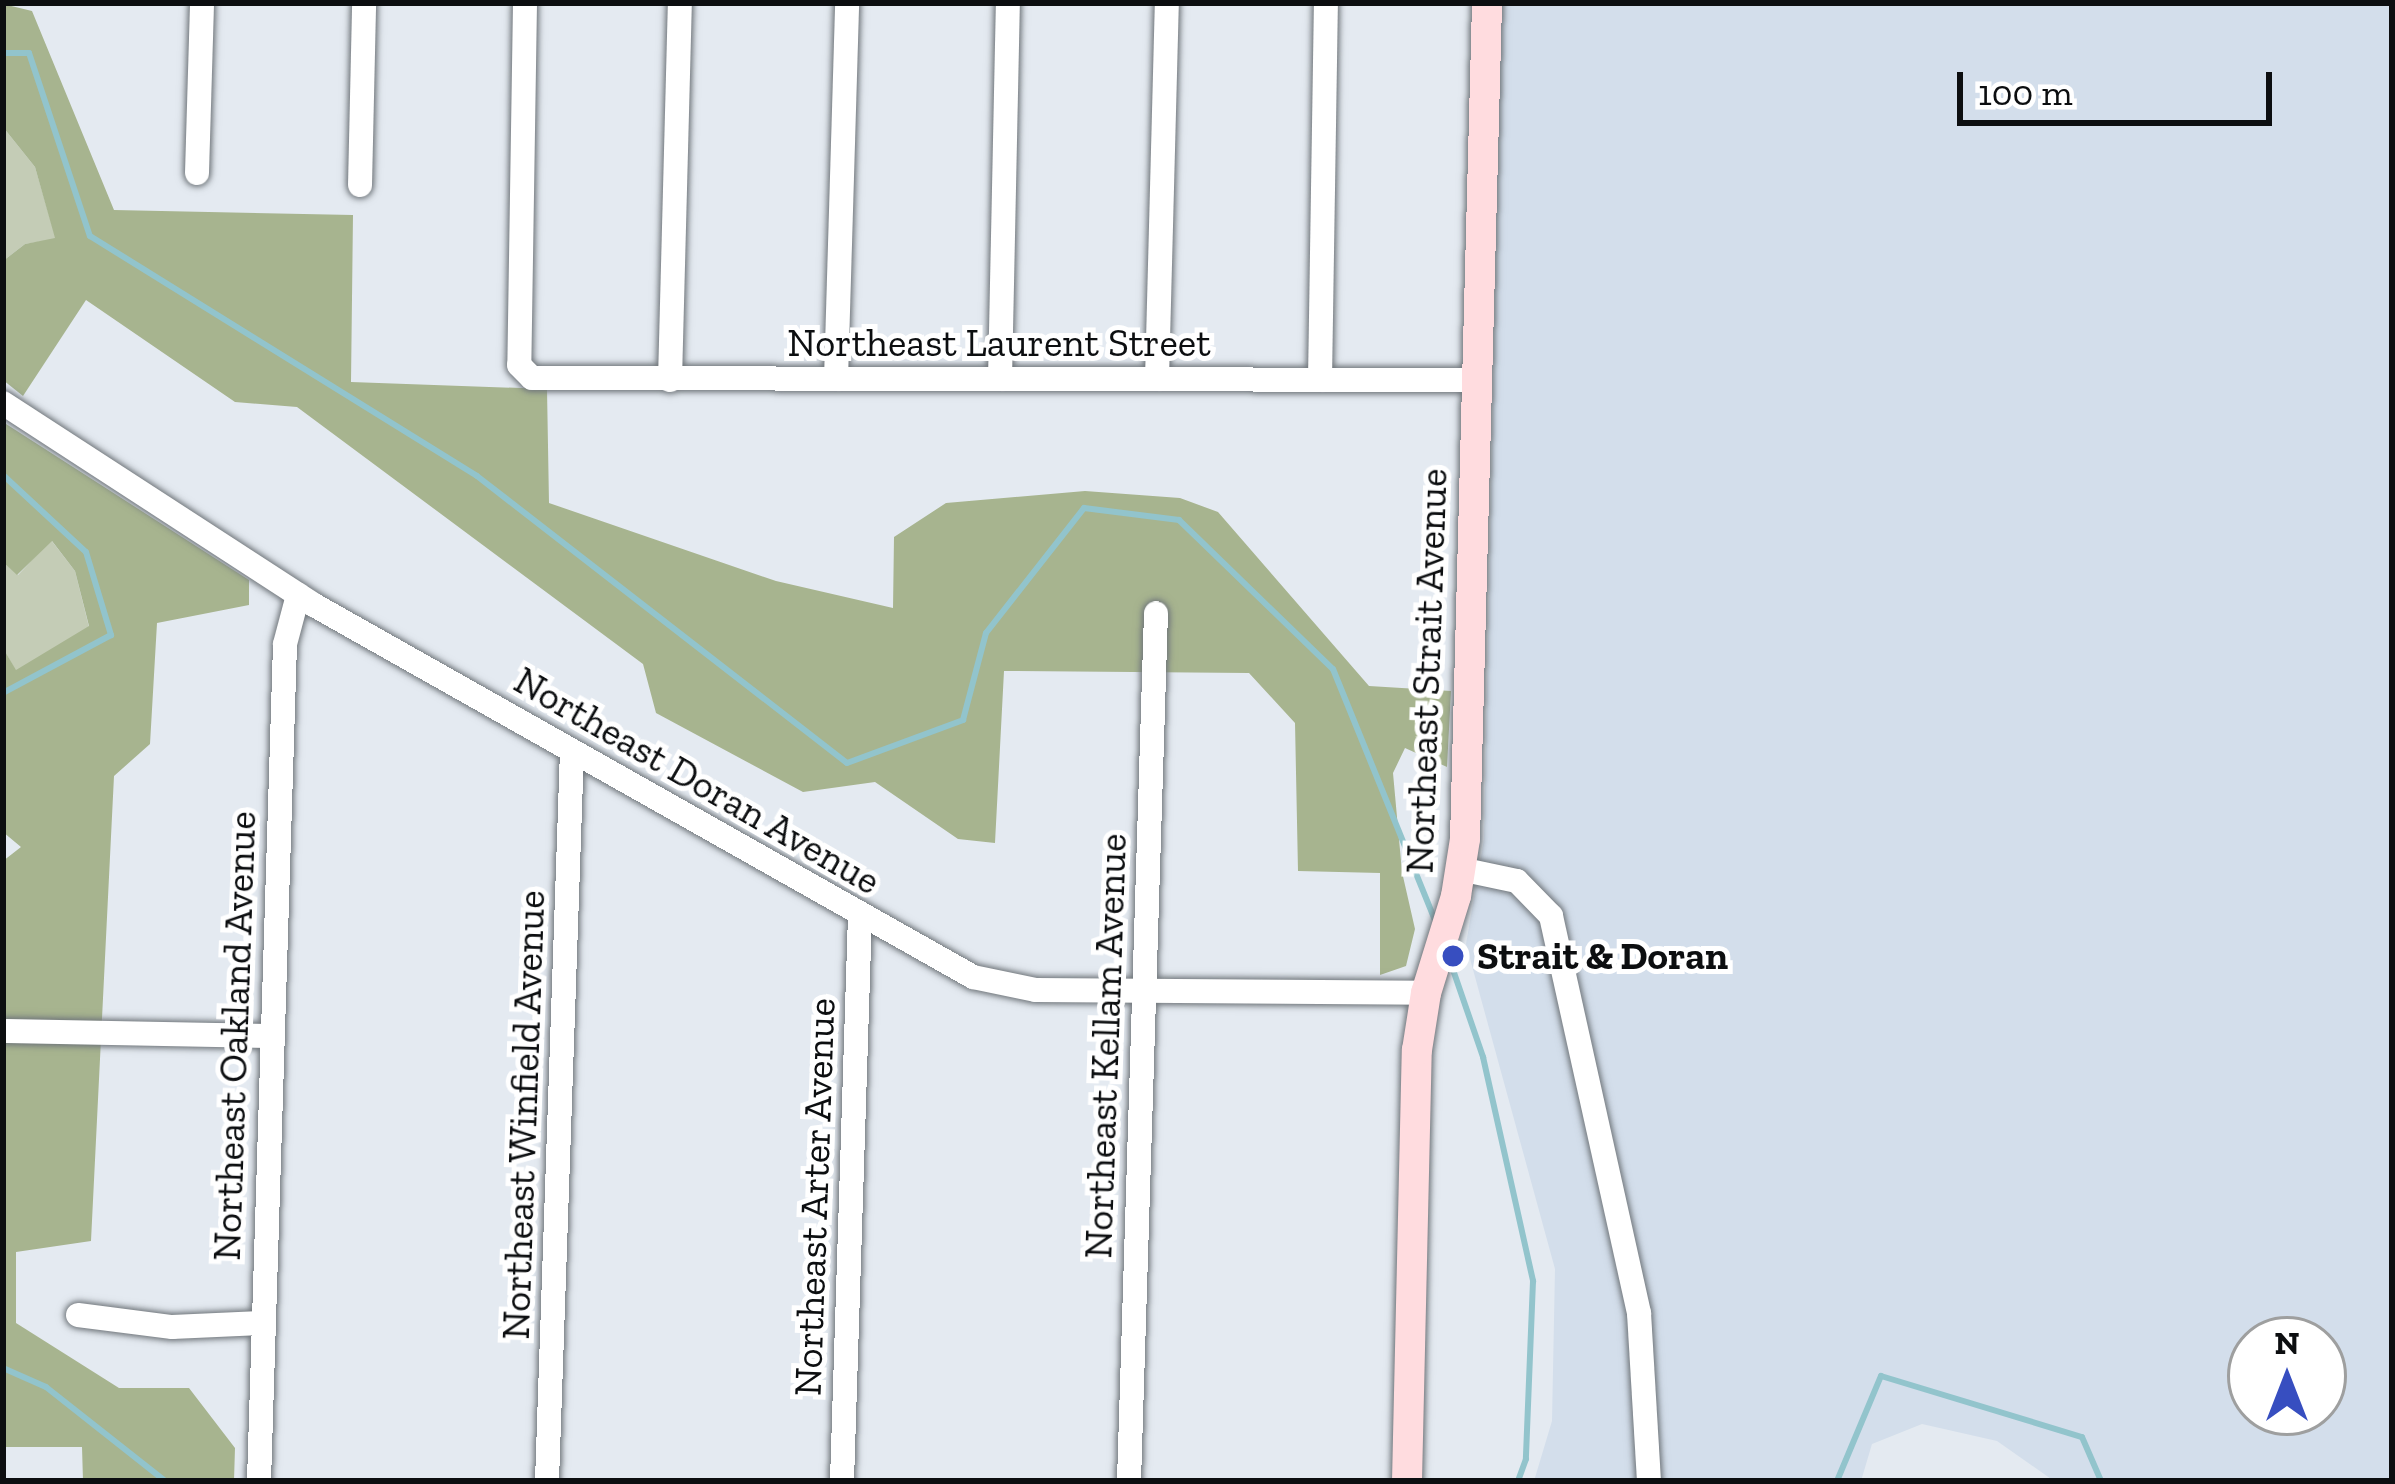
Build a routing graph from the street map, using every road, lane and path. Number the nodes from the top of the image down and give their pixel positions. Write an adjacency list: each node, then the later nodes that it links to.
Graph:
1 (202, 3): 10 (street)
2 (364, 3): 11 (street)
3 (525, 3): 13 (street, Northeast Laurent Street)
4 (680, 3): 13 (street)
5 (848, 3): 12 (street)
6 (1008, 3): 14 (street)
7 (1167, 3): 15 (street)
8 (1326, 3): 16 (street)
9 (1487, 3): 17 (main road, Northeast Strait Avenue)
10 (196, 173)
11 (360, 185)
12 (836, 379): 13 (street, Northeast Laurent Street); 14 (street, Northeast Laurent Street)
13 (670, 380)
14 (1000, 380): 15 (street, Northeast Laurent Street)
15 (1157, 380): 16 (street, Northeast Laurent Street)
16 (1320, 380): 17 (street, Northeast Laurent Street)
17 (1477, 380): 22 (main road, Northeast Strait Avenue)
18 (3, 403): 19 (street, Northeast Doran Avenue)
19 (298, 595): 21 (street, Northeast Doran Avenue); 27 (street, Northeast Oakland Avenue)
20 (1156, 613): 24 (street, Northeast Kellam Avenue)
21 (572, 752): 23 (street, Northeast Doran Avenue); 31 (street, Northeast Winfield Avenue)
22 (1460, 869): 25 (main road, Northeast Strait Avenue); 35 (street)
23 (860, 916): 24 (street, Northeast Doran Avenue); 32 (street, Northeast Arter Avenue)
24 (1144, 992): 25 (street, Northeast Doran Avenue); 33 (street, Northeast Kellam Avenue)
25 (1426, 993): 34 (main road, Northeast Strait Avenue)
26 (6, 1031): 27 (street)
27 (269, 1036): 29 (street, Northeast Oakland Avenue)
28 (78, 1315): 29 (street)
29 (261, 1323): 30 (street, Northeast Oakland Avenue)
30 (259, 1481)
31 (548, 1481)
32 (842, 1481)
33 (1129, 1481)
34 (1407, 1481)
35 (1649, 1481)

